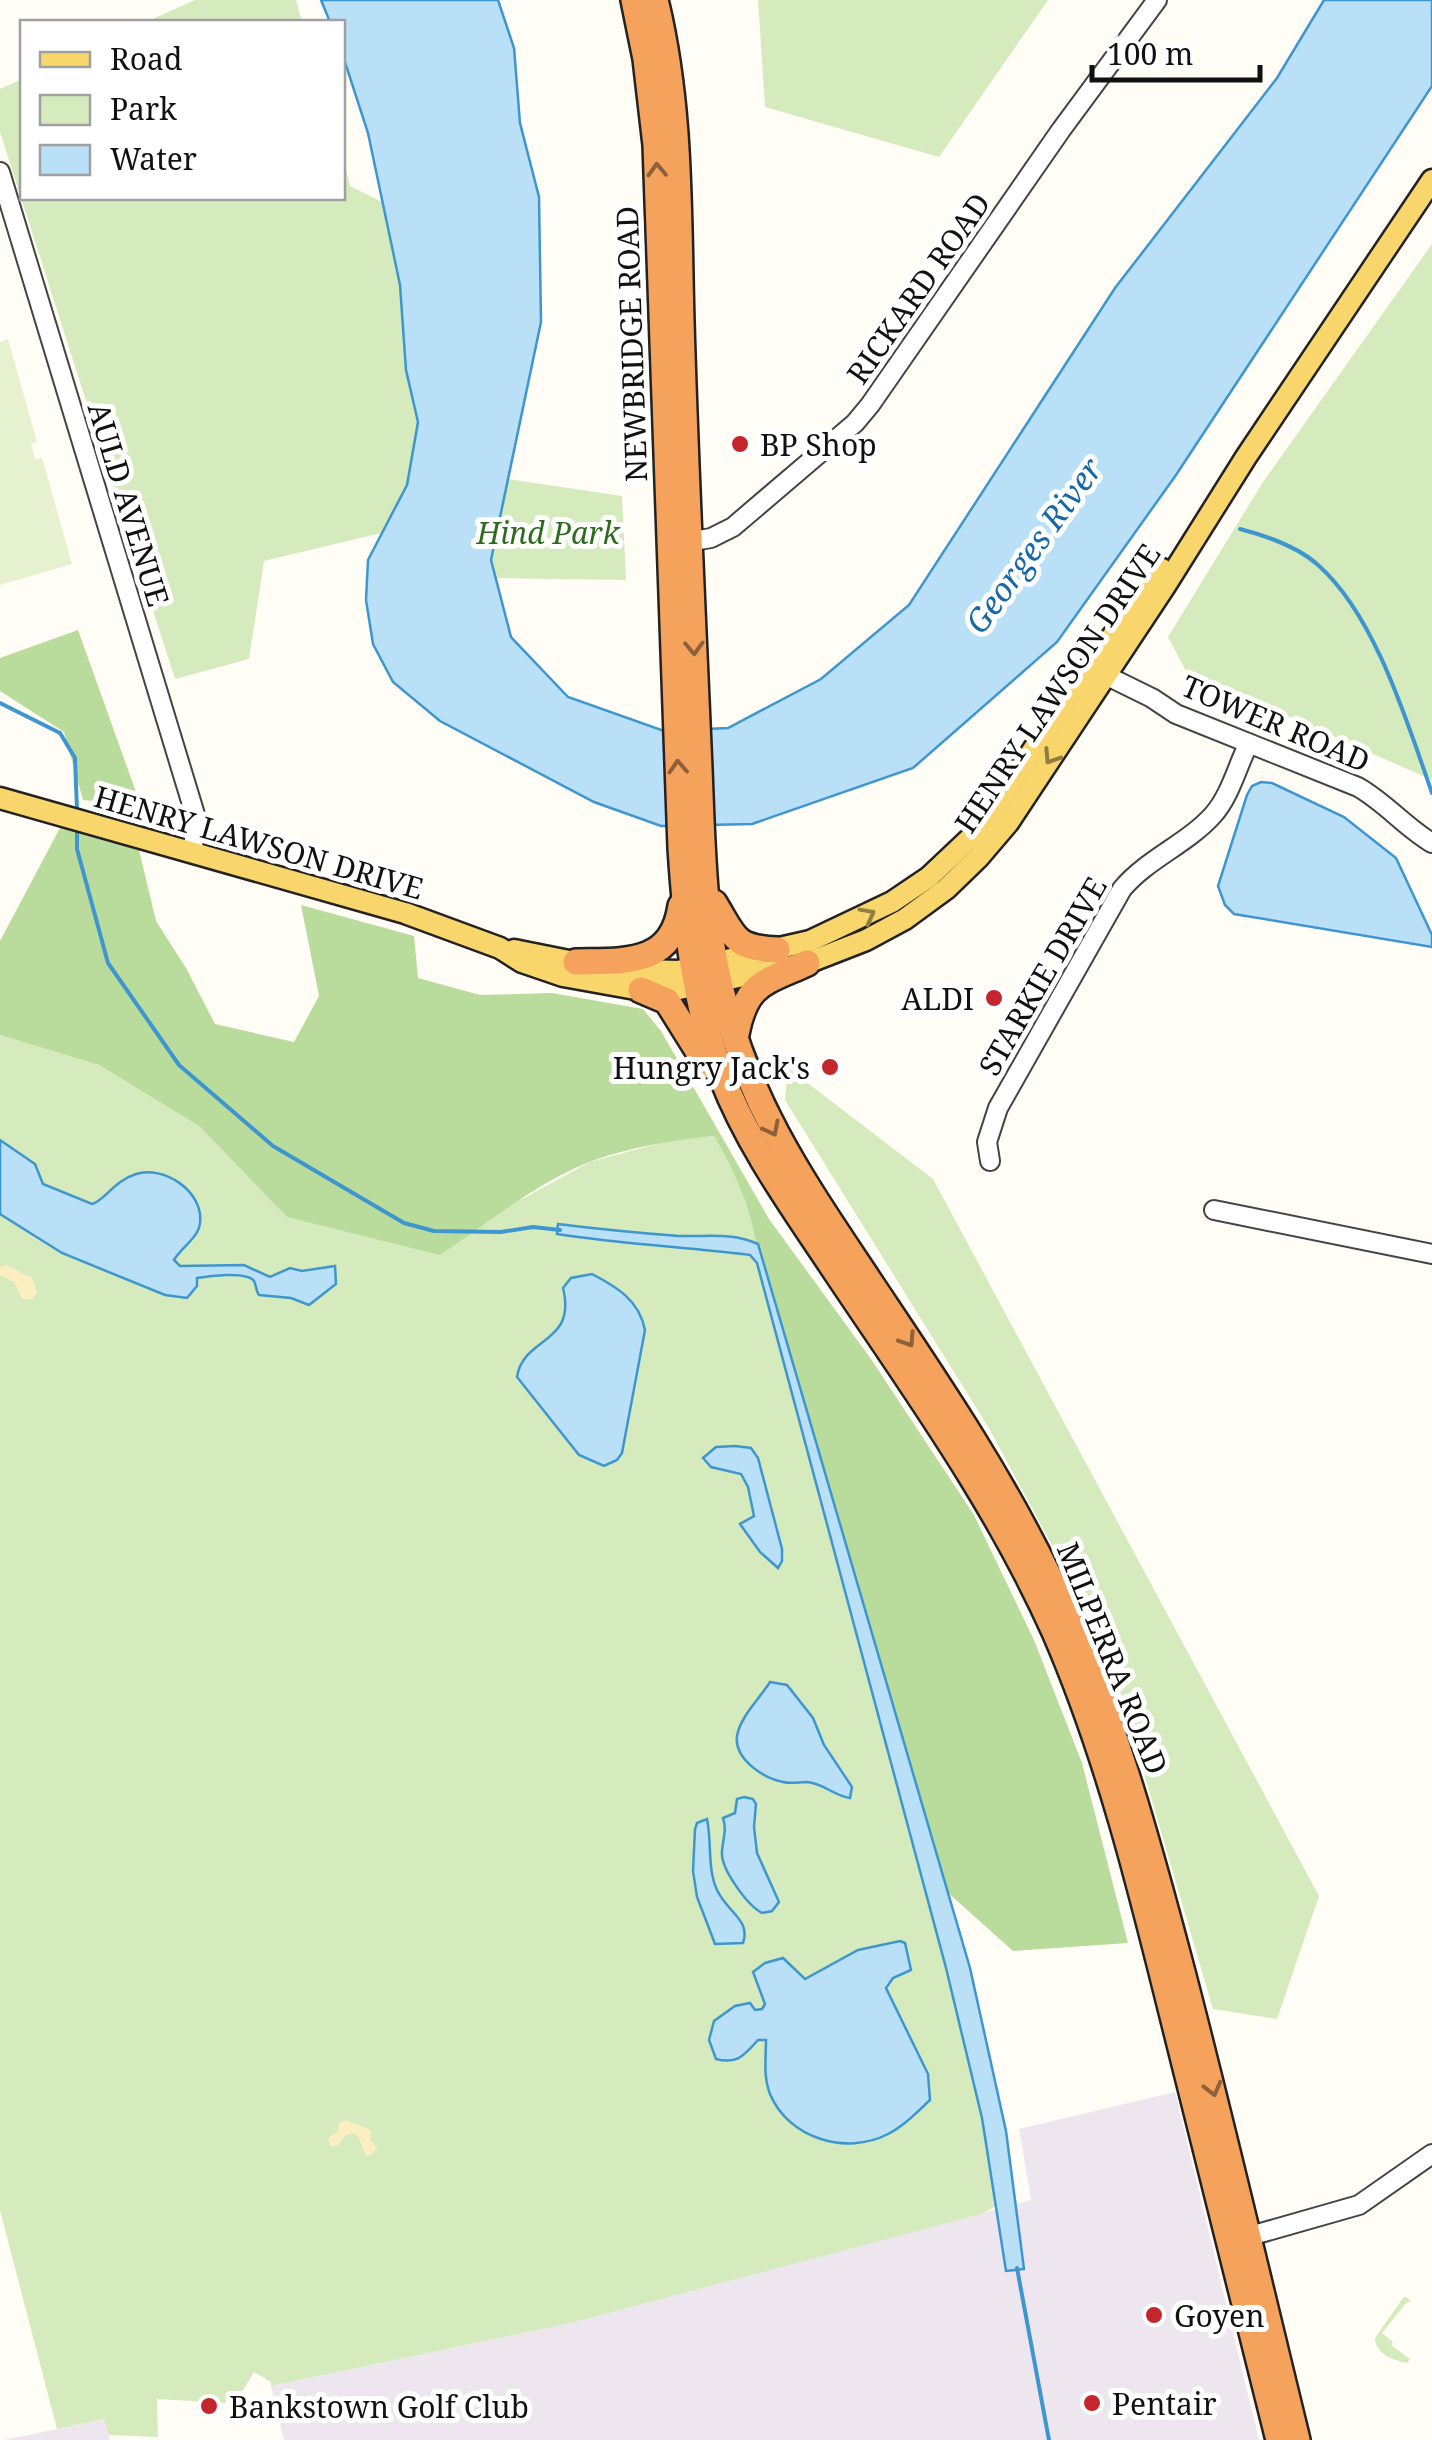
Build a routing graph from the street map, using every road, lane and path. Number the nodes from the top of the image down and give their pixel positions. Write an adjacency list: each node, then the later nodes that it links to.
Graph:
1 (634, 0): 6 (highway, NEWBRIDGE ROAD, one-way to 1)
2 (655, 0): 6 (highway, NEWBRIDGE ROAD)
3 (1157, 0): 6 (street, RICKARD ROAD)
4 (0, 172): 11 (street, AULD AVENUE)
5 (1432, 180): 7 (main road, HENRY LAWSON DRIVE)
6 (680, 543): 12 (highway, NEWBRIDGE ROAD)
7 (1097, 671): 8 (street, TOWER ROAD); 14 (main road, HENRY LAWSON DRIVE, one-way to 7); 16 (main road, HENRY LAWSON DRIVE, one-way to 16)
8 (1248, 745): 10 (street, TOWER ROAD); 21 (street, STARKIE DRIVE)
9 (0, 801): 11 (main road, HENRY LAWSON DRIVE)
10 (1432, 843)
11 (192, 852): 13 (main road, HENRY LAWSON DRIVE)
12 (695, 888): 14 (highway); 15 (highway); 17 (highway, NEWBRIDGE ROAD)
13 (500, 948): 15 (main road, HENRY LAWSON DRIVE); 18 (main road, HENRY LAWSON DRIVE)
14 (778, 950): 17 (main road, HENRY LAWSON DRIVE)
15 (576, 962): 17 (main road, HENRY LAWSON DRIVE)
16 (807, 963): 17 (main road, HENRY LAWSON DRIVE); 19 (highway)
17 (705, 975): 18 (main road, HENRY LAWSON DRIVE); 19 (highway, MILPERRA ROAD); 20 (highway, MILPERRA ROAD)
18 (641, 990): 20 (highway)
19 (735, 1039): 25 (highway, MILPERRA ROAD, one-way to 25)
20 (746, 1129): 25 (highway, MILPERRA ROAD)
21 (990, 1161)
22 (1214, 1210): 23 (street)
23 (1432, 1254)
24 (1432, 2154): 25 (street)
25 (1241, 2239): 26 (highway, MILPERRA ROAD); 27 (highway, MILPERRA ROAD)
26 (1279, 2440)
27 (1297, 2440)

